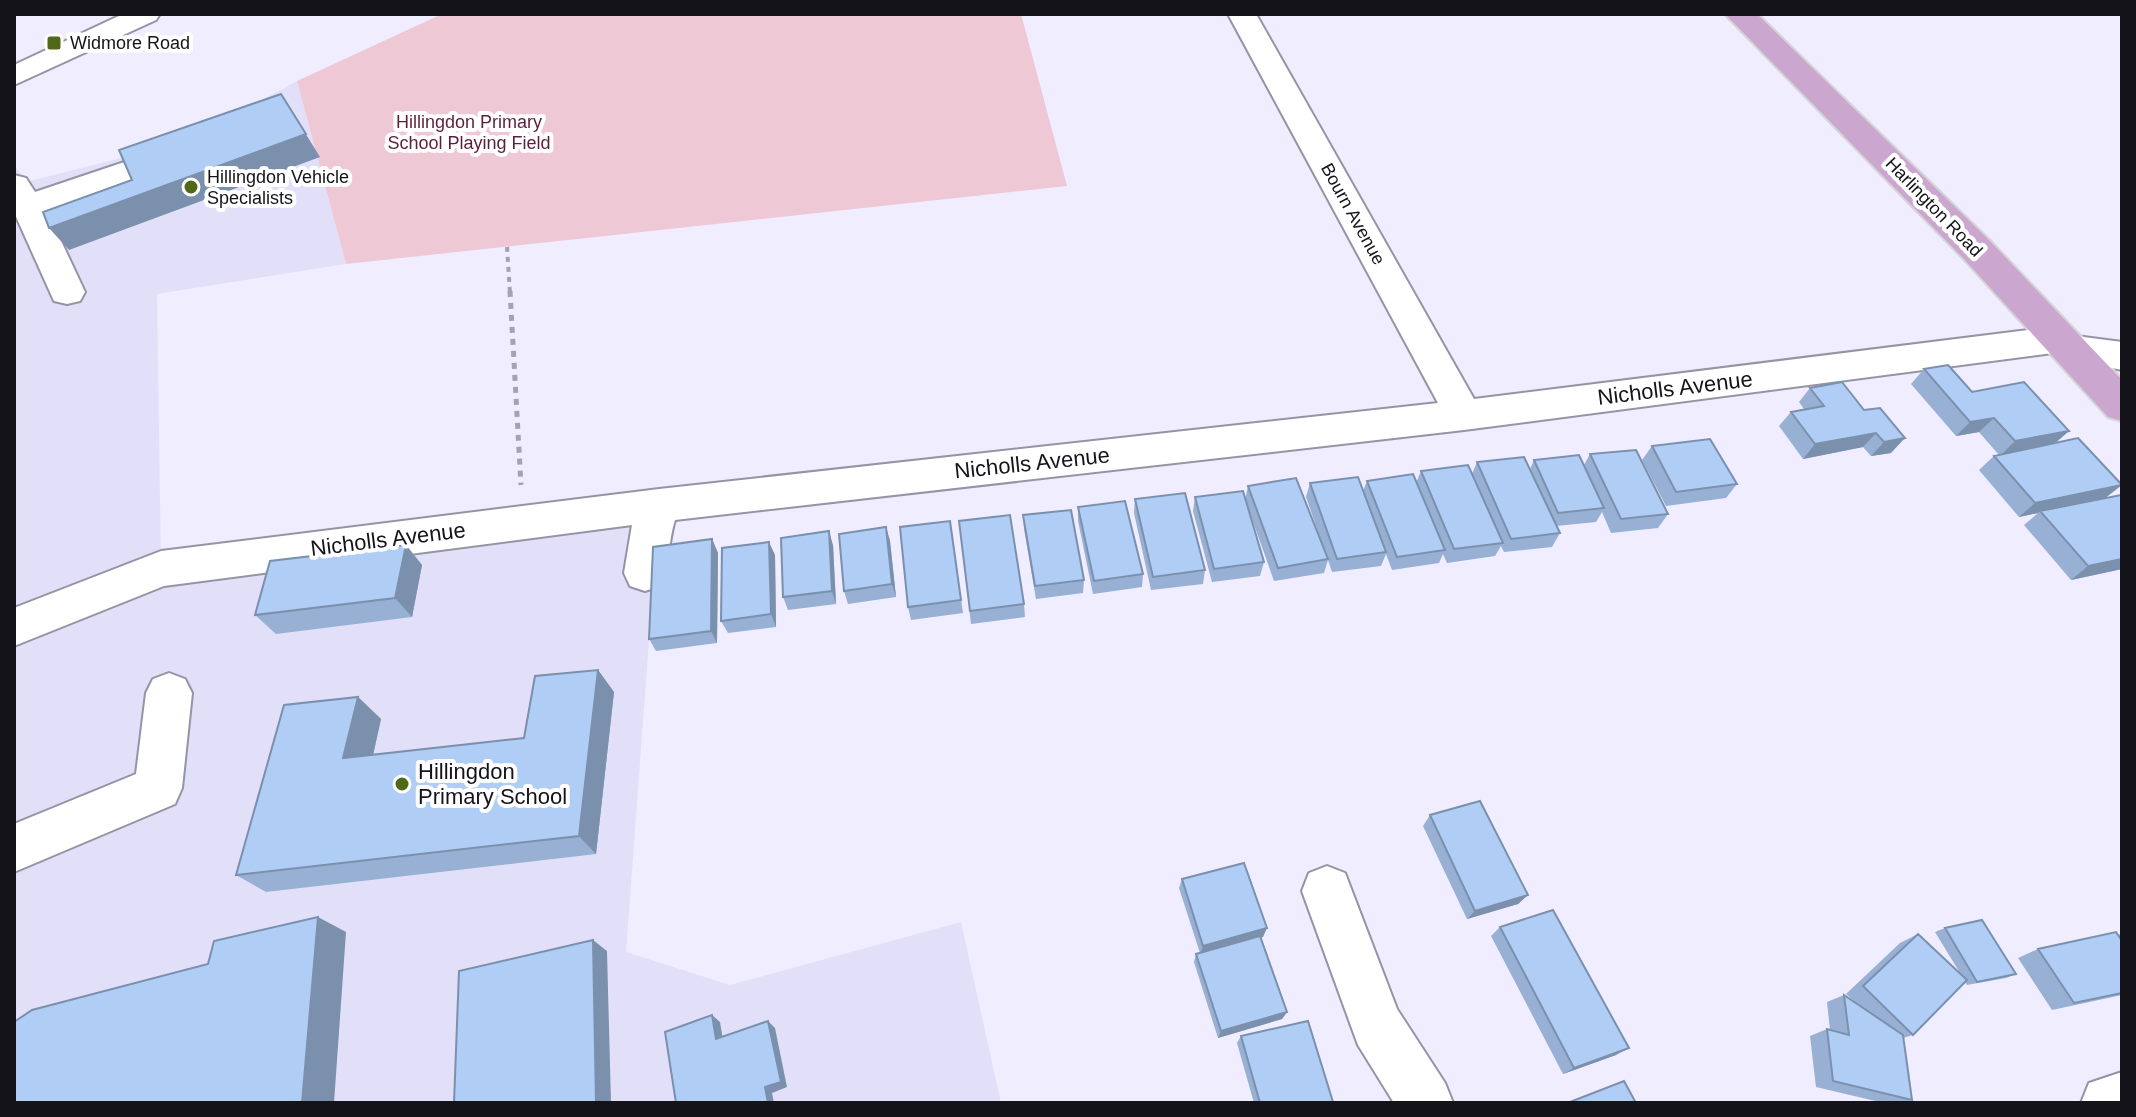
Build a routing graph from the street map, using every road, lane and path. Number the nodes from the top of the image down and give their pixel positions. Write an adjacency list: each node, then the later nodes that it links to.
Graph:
1 (146, 14): 4 (street)
2 (1242, 14): 12 (street, Bourn Avenue)
3 (1740, 14): 9 (main road, Harlington Road)
4 (14, 76)
5 (212, 142): 6 (street)
6 (21, 196): 8 (street)
7 (507, 247): 14 (path)
8 (67, 292)
9 (2064, 344): 10 (street, Nicholls Avenue); 11 (main road, Harlington Road); 12 (street, Nicholls Avenue)
10 (2122, 356)
11 (2122, 406)
12 (1464, 415): 13 (street, Nicholls Avenue)
13 (659, 505): 14 (street, Nicholls Avenue); 15 (street)
14 (522, 522): 16 (street, Nicholls Avenue)
15 (645, 573)
16 (14, 627)
17 (169, 693): 18 (street)
18 (14, 848)
19 (1327, 891): 21 (street)
20 (2122, 1100): 22 (street)
21 (1425, 1103)
22 (2109, 1103)

